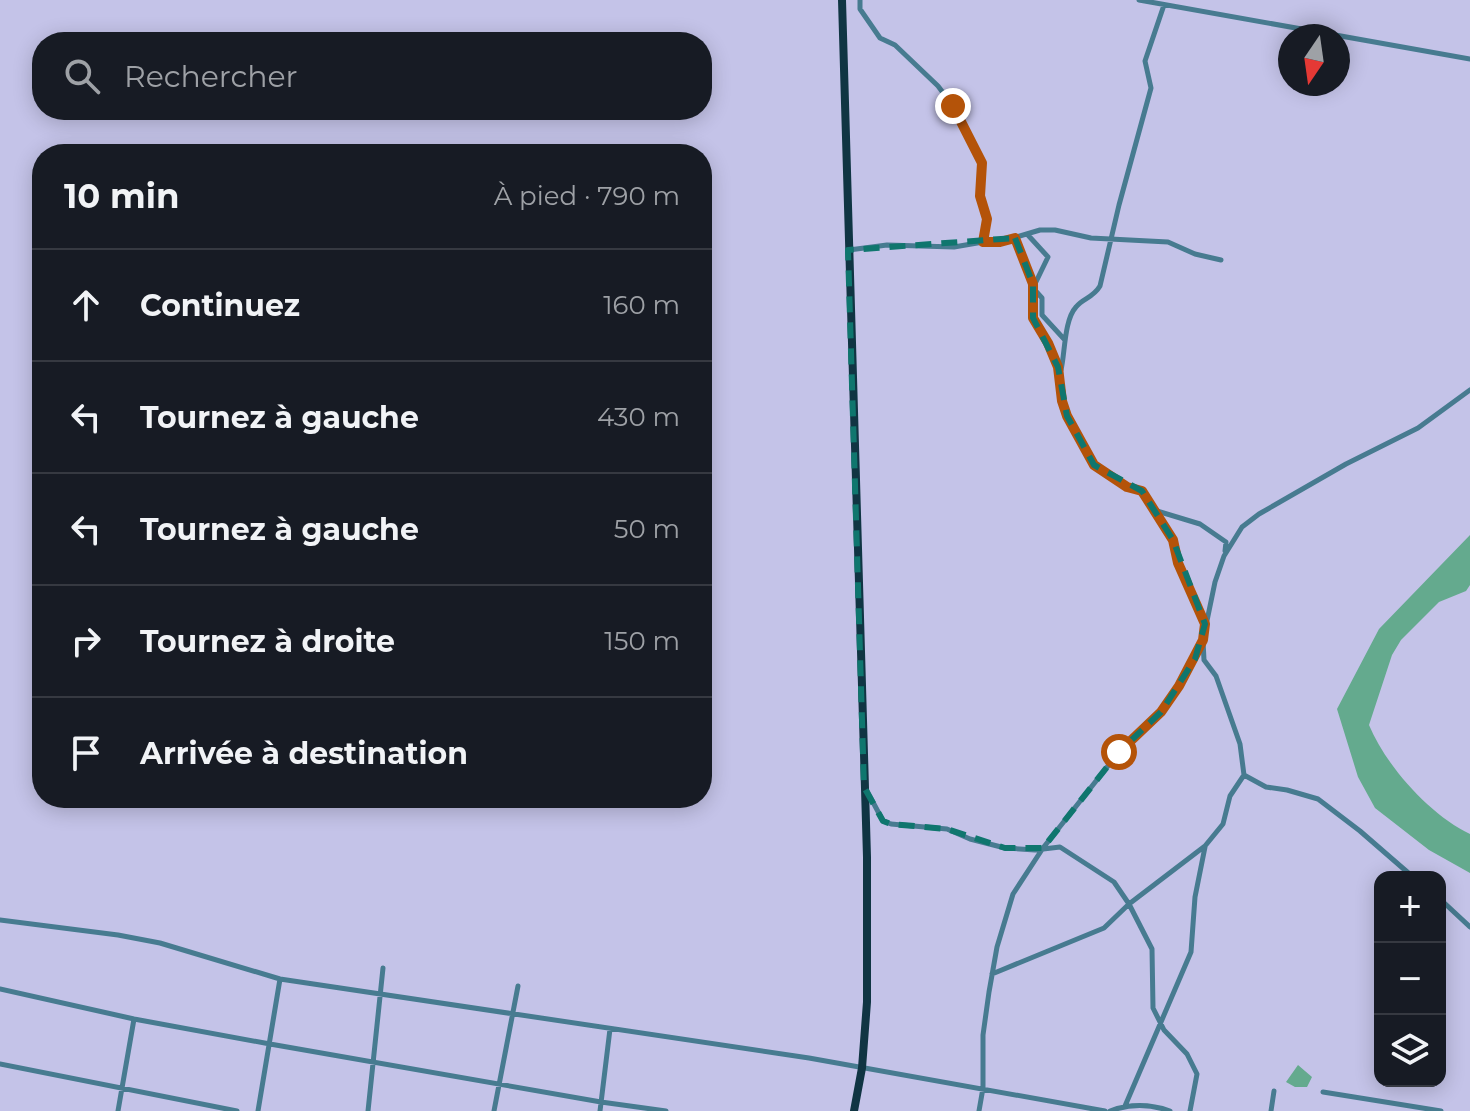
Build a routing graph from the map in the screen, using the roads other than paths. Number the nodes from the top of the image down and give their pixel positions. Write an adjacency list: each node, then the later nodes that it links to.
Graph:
1 (842, 0): 10 (main road)
2 (860, 0): 9 (street)
3 (1139, 0): 4 (street)
4 (1164, 5): 5 (street); 7 (street)
5 (1470, 59)
6 (1027, 233): 7 (street); 8 (street); 12 (street)
7 (1110, 237): 11 (street); 13 (street)
8 (1015, 238): 9 (street); 12 (street)
9 (983, 242): 10 (street)
10 (848, 250): 21 (main road)
11 (1221, 260)
12 (1033, 288): 13 (street); 14 (street)
13 (1064, 340): 14 (street)
14 (1058, 379): 16 (street)
15 (1470, 390): 17 (street)
16 (1153, 510): 17 (street); 18 (street)
17 (1224, 556): 18 (street)
18 (1205, 624): 19 (street)
19 (1203, 640): 20 (street); 23 (street)
20 (1244, 775): 22 (street); 24 (street)
21 (864, 787): 23 (street); 42 (main road)
22 (1205, 846): 25 (street); 37 (street)
23 (1043, 848): 25 (street); 30 (street)
24 (1406, 871)
25 (1129, 904): 30 (street); 37 (street)
26 (1446, 905): 28 (street)
27 (0, 922): 31 (street)
28 (1470, 927)
29 (383, 968): 34 (street)
30 (992, 974): 45 (street)
31 (280, 979): 34 (street); 39 (street)
32 (518, 986): 35 (street)
33 (0, 989): 36 (street)
34 (382, 996): 35 (street); 40 (street)
35 (511, 1013): 38 (street); 43 (street)
36 (134, 1019): 39 (street); 44 (street)
37 (1160, 1022): 49 (street); 61 (street)
38 (610, 1028): 42 (street); 48 (street)
39 (270, 1044): 40 (street); 52 (street)
40 (374, 1061): 43 (street); 53 (street)
41 (0, 1064): 44 (street)
42 (862, 1068): 45 (street); 57 (main road)
43 (499, 1085): 48 (street); 54 (street)
44 (120, 1088): 50 (street); 51 (street)
45 (983, 1088): 58 (street); 59 (street)
46 (1274, 1091): 62 (street)
47 (1323, 1092): 63 (street)
48 (601, 1102): 55 (street); 56 (street)
49 (1125, 1106): 59 (street); 60 (street)
50 (118, 1111)
51 (237, 1111)
52 (258, 1111)
53 (368, 1111)
54 (494, 1111)
55 (600, 1111)
56 (666, 1111)
57 (854, 1111)
58 (979, 1111)
59 (1107, 1111)
60 (1170, 1111)
61 (1190, 1111)
62 (1271, 1111)
63 (1427, 1111): 64 (street)
64 (1441, 1111)

